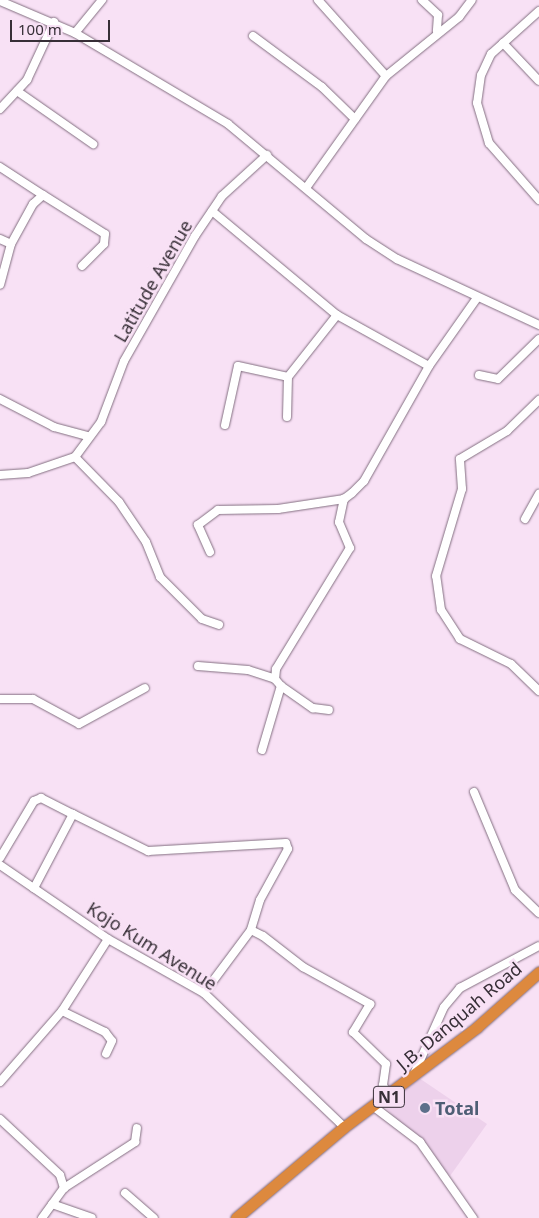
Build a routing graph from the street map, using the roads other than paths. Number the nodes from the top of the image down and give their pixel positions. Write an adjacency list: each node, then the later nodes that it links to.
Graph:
1 (102, 0): 9 (street)
2 (318, 0): 12 (street)
3 (422, 0): 8 (street)
4 (472, 0): 8 (street)
5 (0, 1): 7 (street)
6 (539, 11): 11 (street)
7 (54, 22): 9 (street); 14 (street)
8 (437, 31): 12 (street)
9 (75, 33): 18 (street)
10 (253, 36): 16 (street)
11 (503, 43): 13 (street); 22 (street)
12 (386, 76): 16 (street)
13 (539, 81)
14 (17, 92): 15 (street); 17 (street)
15 (0, 109)
16 (355, 119): 20 (street)
17 (93, 144)
18 (267, 155): 20 (street); 23 (street, Latitude Avenue)
19 (0, 167): 21 (street)
20 (306, 188): 28 (street)
21 (43, 195): 25 (street); 26 (street)
22 (539, 200)
23 (212, 211): 29 (street); 39 (street, Latitude Avenue)
24 (0, 239): 25 (street)
25 (11, 244): 27 (street)
26 (82, 266)
27 (0, 285)
28 (476, 298): 30 (street); 32 (street)
29 (336, 315): 32 (street); 34 (street)
30 (539, 326)
31 (539, 339): 33 (street)
32 (430, 366): 43 (street)
33 (479, 375)
34 (288, 377): 37 (street); 38 (street)
35 (0, 398): 39 (street)
36 (539, 400): 51 (street)
37 (287, 417)
38 (225, 425)
39 (88, 436): 40 (street, Latitude Avenue)
40 (76, 457): 41 (street); 46 (street)
41 (0, 474)
42 (539, 494): 44 (street)
43 (344, 499): 45 (street); 48 (street)
44 (525, 519)
45 (210, 552)
46 (219, 625)
47 (198, 666): 48 (street)
48 (275, 678): 49 (street)
49 (281, 686): 53 (street); 54 (street)
50 (145, 688): 52 (street)
51 (539, 691)
52 (0, 700)
53 (330, 710)
54 (262, 750)
55 (474, 792): 60 (street)
56 (73, 814): 57 (street); 59 (street); 61 (street)
57 (0, 858)
58 (0, 864): 59 (street, Kojo Kum Avenue)
59 (34, 888): 62 (street, Kojo Kum Avenue)
60 (539, 913)
61 (251, 930): 65 (street); 70 (street)
62 (108, 939): 65 (street, Kojo Kum Avenue); 66 (street)
63 (539, 946): 68 (street)
64 (539, 972): 68 (highway, J.B. Danquah Road / N1)
65 (204, 993): 73 (street, Kojo Kum Avenue)
66 (62, 1011): 67 (street); 69 (street)
67 (106, 1054)
68 (412, 1078): 70 (highway, J.B. Danquah Road / N1)
69 (0, 1082)
70 (389, 1097): 71 (highway, J.B. Danquah Road / N1)
71 (374, 1107): 73 (highway, J.B. Danquah Road / N1); 82 (street)
72 (0, 1119): 75 (street)
73 (344, 1127): 81 (highway, J.B. Danquah Road / N1)
74 (137, 1128): 75 (street)
75 (64, 1188): 77 (street)
76 (125, 1192): 80 (street)
77 (52, 1204): 78 (street); 79 (street)
78 (42, 1218)
79 (92, 1218)
80 (154, 1218)
81 (236, 1218)
82 (473, 1218)

